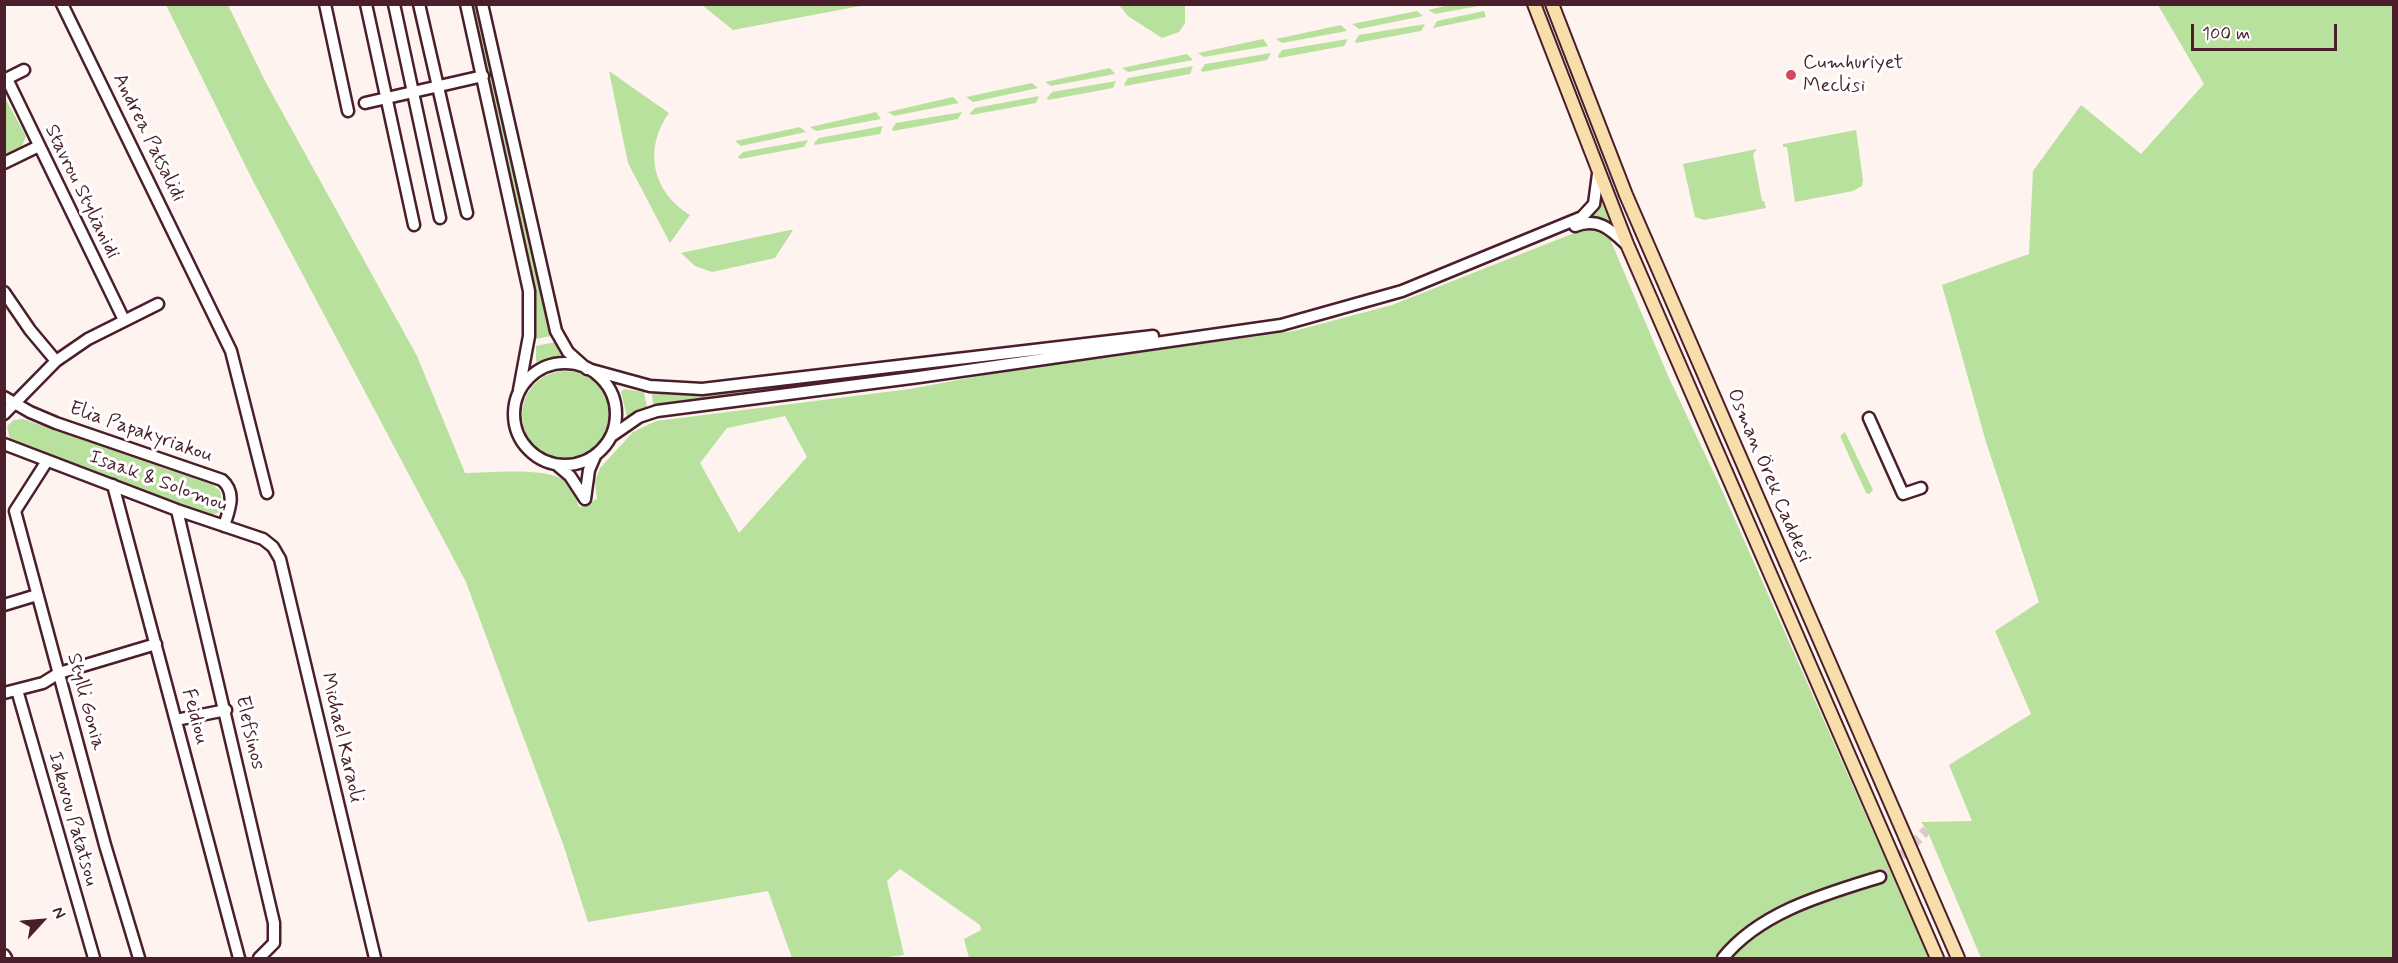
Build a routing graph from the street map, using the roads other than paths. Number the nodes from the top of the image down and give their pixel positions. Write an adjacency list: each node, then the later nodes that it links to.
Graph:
1 (62, 4): 44 (street, Andrea Patsalidi)
2 (325, 4): 17 (street)
3 (366, 4): 15 (street)
4 (394, 4): 14 (street)
5 (419, 4): 13 (street)
6 (466, 4): 11 (street)
7 (482, 4): 31 (street)
8 (1534, 4): 20 (main road, Osman Örek Caddesi)
9 (1552, 4): 65 (main road, Osman Örek Caddesi)
10 (24, 70): 12 (street)
11 (483, 76): 13 (street); 32 (street)
12 (5, 80): 18 (street, Stavrou Stylianidi)
13 (437, 86): 14 (street); 21 (street)
14 (412, 92): 15 (street); 22 (street)
15 (386, 98): 16 (street); 23 (street)
16 (364, 103)
17 (348, 111)
18 (39, 146): 19 (street); 29 (street, Stavrou Stylianidi)
19 (4, 163)
20 (1598, 174): 24 (main road, Osman Örek Caddesi); 25 (street)
21 (467, 213)
22 (440, 218)
23 (414, 225)
24 (1626, 244): 25 (street); 64 (main road, Osman Örek Caddesi)
25 (1496, 254): 28 (street)
26 (4, 292): 30 (street)
27 (158, 304): 29 (street)
28 (1314, 317): 31 (street); 37 (street)
29 (124, 320): 30 (street)
30 (56, 361): 34 (street)
31 (587, 369): 32 (street); 37 (street)
32 (519, 390): 41 (street)
33 (4, 397): 34 (street, Elia Papakyriakou)
34 (15, 404): 35 (street); 47 (street, Elia Papakyriakou)
35 (4, 414)
36 (1869, 418): 43 (street)
37 (613, 435): 39 (street)
38 (4, 444): 40 (street, Isaak & Solomou)
39 (595, 456): 41 (street); 41 (street)
40 (47, 461): 42 (street, Isaak & Solomou); 46 (street, Stylli Gonia)
41 (557, 465)
42 (113, 485): 45 (street, Isaak & Solomou); 51 (street, Feidiou)
43 (1921, 488)
44 (267, 493)
45 (177, 510): 47 (street, Isaak & Solomou); 55 (street, Elefsinos)
46 (10, 513): 49 (street, Stylli Gonia)
47 (224, 526): 48 (street, Isaak & Solomou)
48 (257, 536): 62 (street, Michael Karaoli)
49 (37, 596): 50 (street); 52 (street, Stylli Gonia)
50 (4, 605)
51 (156, 644): 52 (street); 56 (street, Feidiou)
52 (59, 673): 53 (street); 59 (street, Stylli Gonia)
53 (17, 690): 54 (street); 58 (street, Iakovou Patatsou)
54 (4, 693)
55 (226, 710): 56 (street); 61 (street, Elefsinos)
56 (176, 720): 60 (street, Feidiou)
57 (1880, 877): 63 (street)
58 (94, 958)
59 (139, 958)
60 (238, 958)
61 (259, 958)
62 (375, 958)
63 (1723, 958)
64 (1938, 958)
65 (1958, 958)

